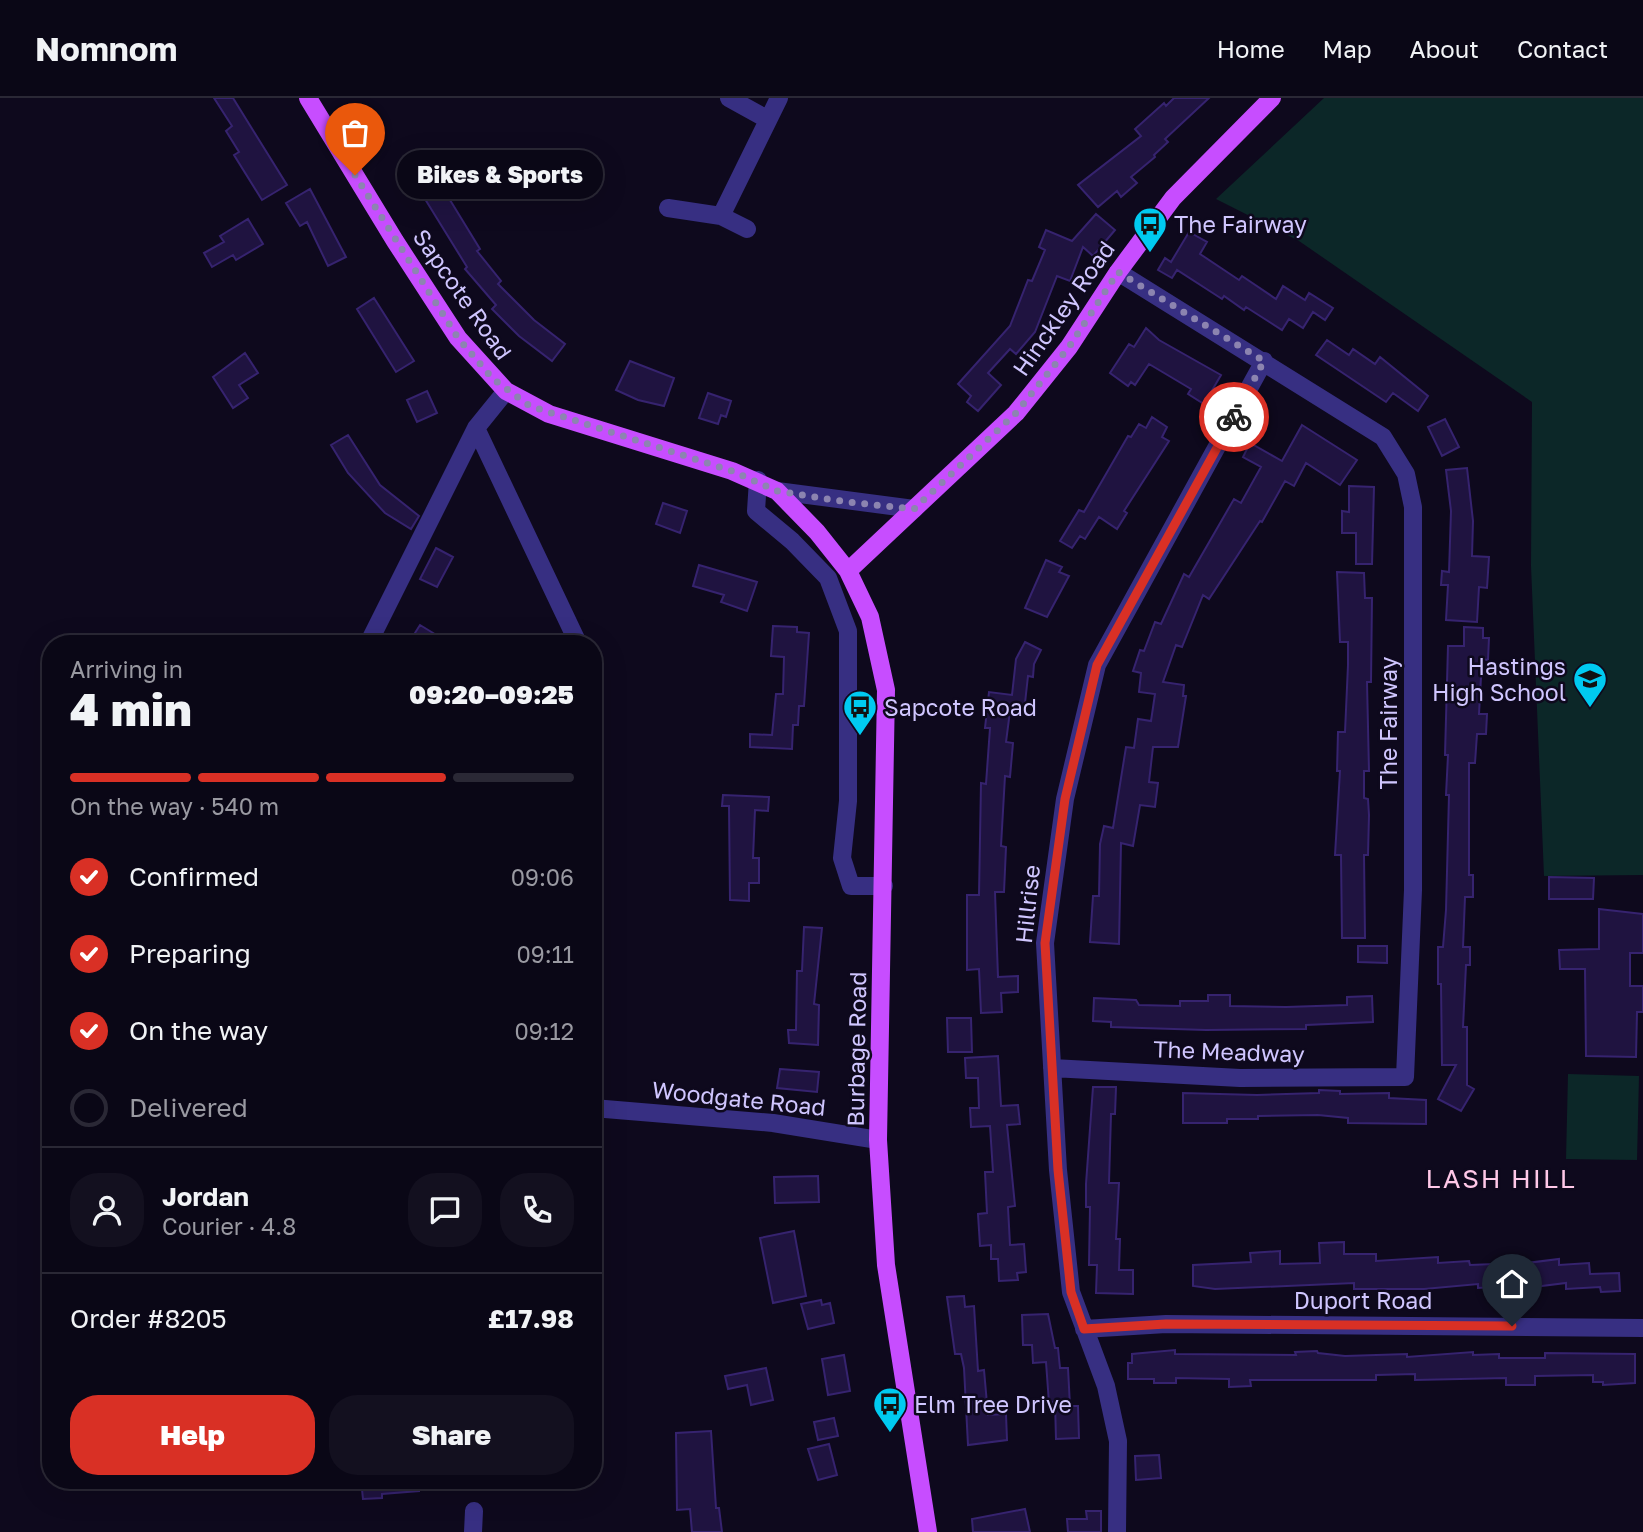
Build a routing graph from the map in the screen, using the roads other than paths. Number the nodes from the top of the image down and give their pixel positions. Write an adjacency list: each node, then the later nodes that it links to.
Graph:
1 (308, 98): 11 (main road, Sapcote Road)
2 (729, 98): 5 (street)
3 (779, 98): 5 (street)
4 (1272, 98): 9 (main road, Hinckley Road)
5 (767, 119): 7 (street)
6 (668, 208): 7 (street)
7 (721, 216): 8 (street)
8 (747, 229)
9 (1118, 272): 10 (street, The Fairway); 15 (main road, Hinckley Road)
10 (1264, 361): 20 (street, Hillrise); 21 (street, The Fairway)
11 (506, 391): 12 (street); 13 (main road, Sapcote Road)
12 (476, 428): 17 (street); 18 (street)
13 (758, 480): 14 (main road, Sapcote Road); 19 (street)
14 (777, 491): 15 (street); 16 (main road, Sapcote Road)
15 (914, 509): 16 (main road, Hinckley Road)
16 (848, 571): 19 (main road, Burbage Road)
17 (372, 635)
18 (574, 635)
19 (884, 886): 23 (main road, Burbage Road)
20 (1052, 1068): 21 (street, The Meadway); 25 (street, Hillrise)
21 (1405, 1077)
22 (602, 1109): 23 (street, Woodgate Road)
23 (878, 1140): 28 (main road, Burbage Road)
24 (1643, 1328): 25 (street, Duport Road)
25 (1084, 1329): 29 (street, Hillrise)
26 (474, 1511): 27 (street)
27 (473, 1532)
28 (928, 1532)
29 (1117, 1532)

